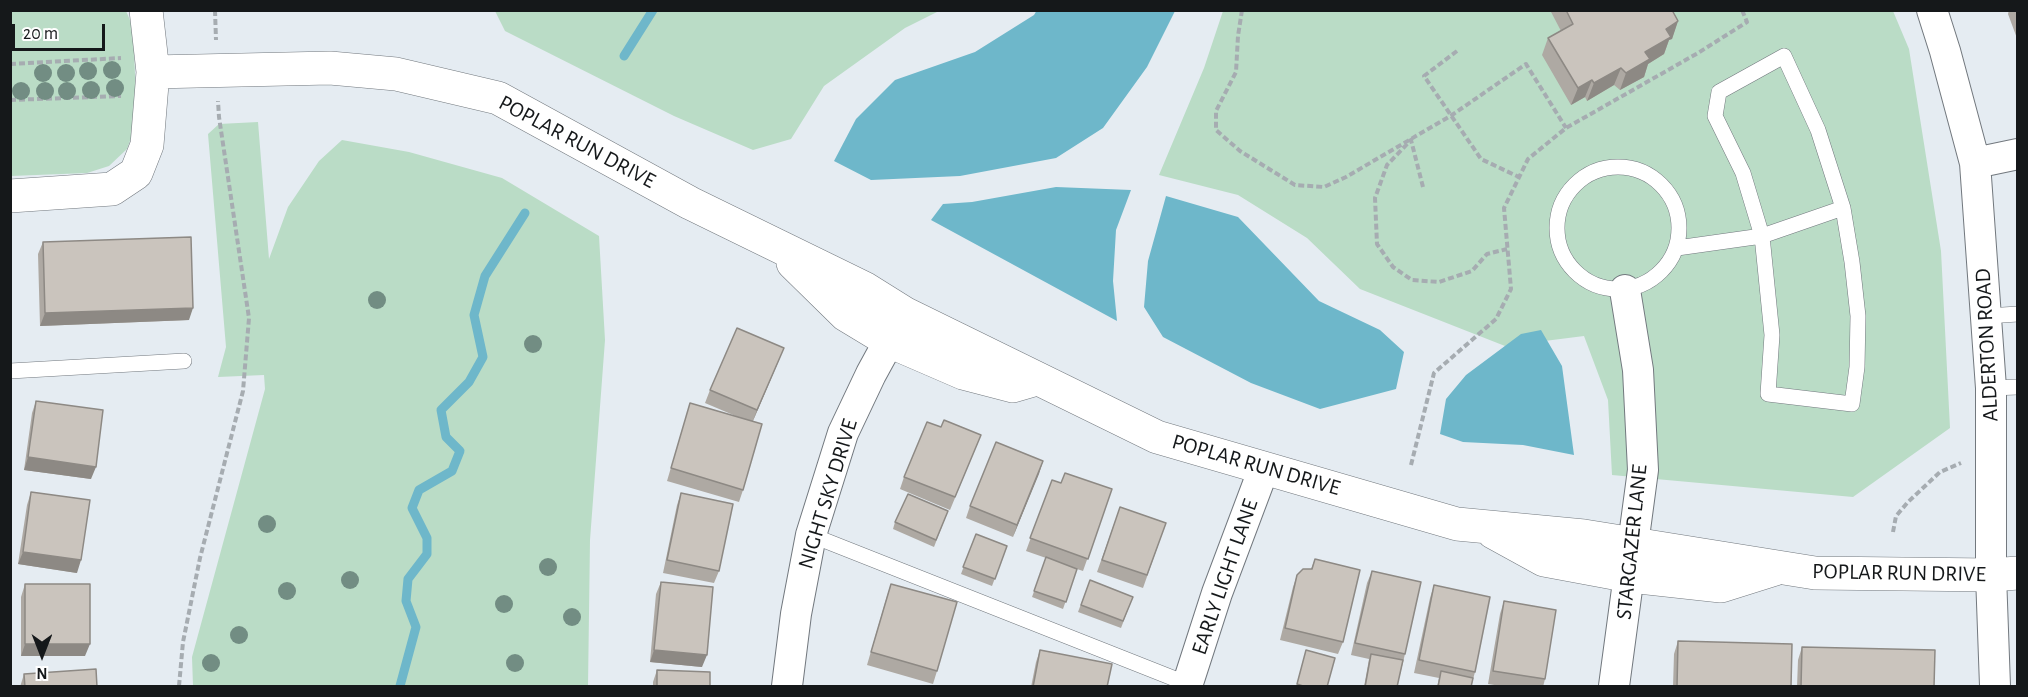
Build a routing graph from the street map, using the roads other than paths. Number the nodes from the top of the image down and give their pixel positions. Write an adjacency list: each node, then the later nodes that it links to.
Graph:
1 (146, 10): 3 (street)
2 (1932, 10): 5 (street, ALDERTON ROAD)
3 (153, 72): 6 (street); 13 (street, POPLAR RUN DRIVE)
4 (2018, 154): 5 (street)
5 (1975, 163): 12 (street, ALDERTON ROAD)
6 (10, 196)
7 (1843, 208): 8 (lane); 8 (lane); 8 (lane)
8 (1762, 236): 9 (lane)
9 (1677, 248): 10 (lane); 10 (lane)
10 (1625, 290): 20 (street, STARGAZER LANE)
11 (2018, 314): 12 (lane)
12 (1987, 316): 16 (street, ALDERTON ROAD)
13 (896, 327): 17 (street, POPLAR RUN DRIVE); 19 (street, NIGHT SKY DRIVE)
14 (184, 362): 15 (lane)
15 (10, 371)
16 (2004, 388): 22 (street, ALDERTON ROAD)
17 (1264, 468): 18 (street, POPLAR RUN DRIVE); 24 (street, EARLY LIGHT LANE)
18 (1481, 526): 20 (street, POPLAR RUN DRIVE); 23 (street, POPLAR RUN DRIVE)
19 (811, 535): 24 (lane); 25 (street, NIGHT SKY DRIVE)
20 (1634, 544): 21 (street, POPLAR RUN DRIVE); 23 (street, STARGAZER LANE)
21 (1781, 567): 22 (street, POPLAR RUN DRIVE); 23 (street, POPLAR RUN DRIVE)
22 (2004, 574): 27 (street, ALDERTON ROAD)
23 (1630, 576): 26 (street, STARGAZER LANE)
24 (1189, 686)
25 (787, 687)
26 (1614, 687)
27 (1995, 687)

